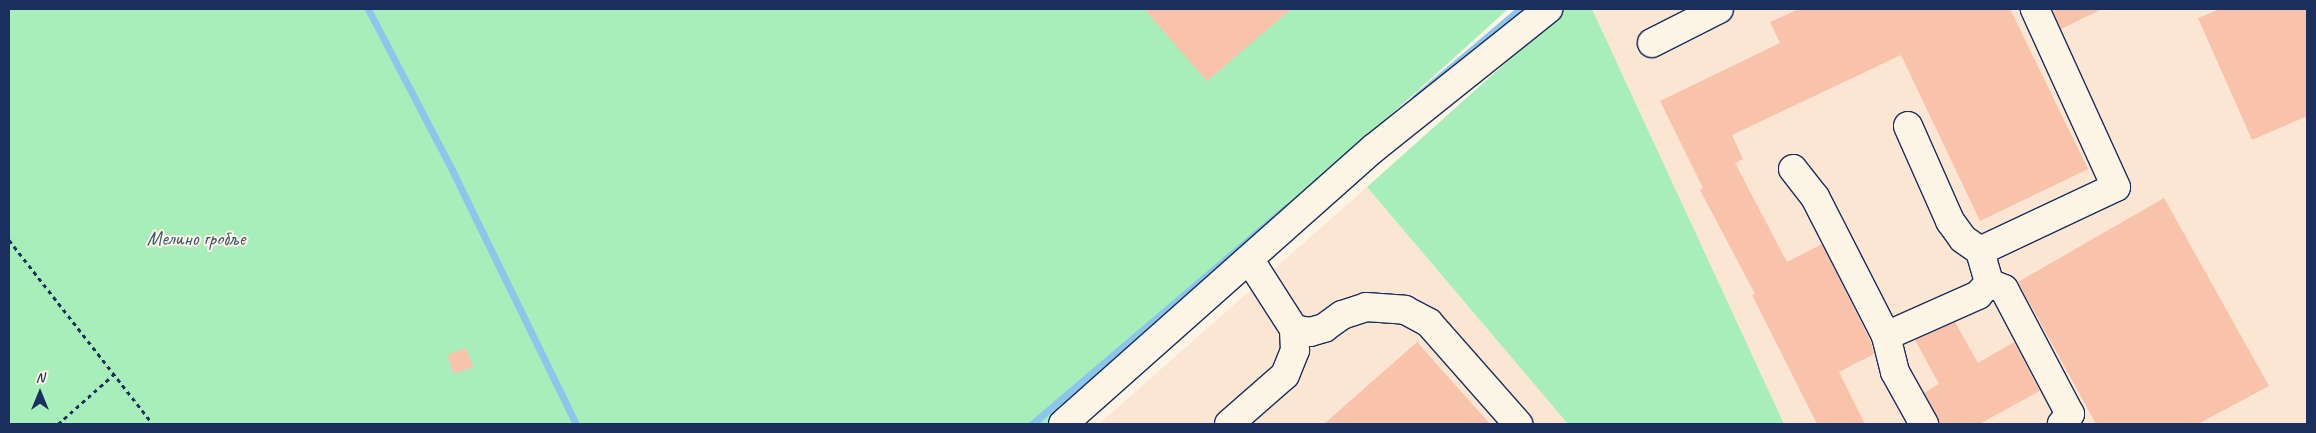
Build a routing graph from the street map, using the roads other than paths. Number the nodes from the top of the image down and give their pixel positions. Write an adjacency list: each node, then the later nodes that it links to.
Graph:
1 (1548, 9): 8 (street)
2 (1719, 9): 4 (street)
3 (2035, 9): 7 (street)
4 (1652, 43)
5 (1908, 126): 7 (street)
6 (1793, 170): 11 (street)
7 (1980, 251): 9 (street)
8 (1249, 259): 10 (street); 12 (street)
9 (1989, 283): 11 (street); 16 (street)
10 (1294, 329): 13 (street); 14 (street)
11 (1886, 336): 15 (street)
12 (1063, 424)
13 (1229, 424)
14 (1518, 424)
15 (1924, 424)
16 (2062, 424)

